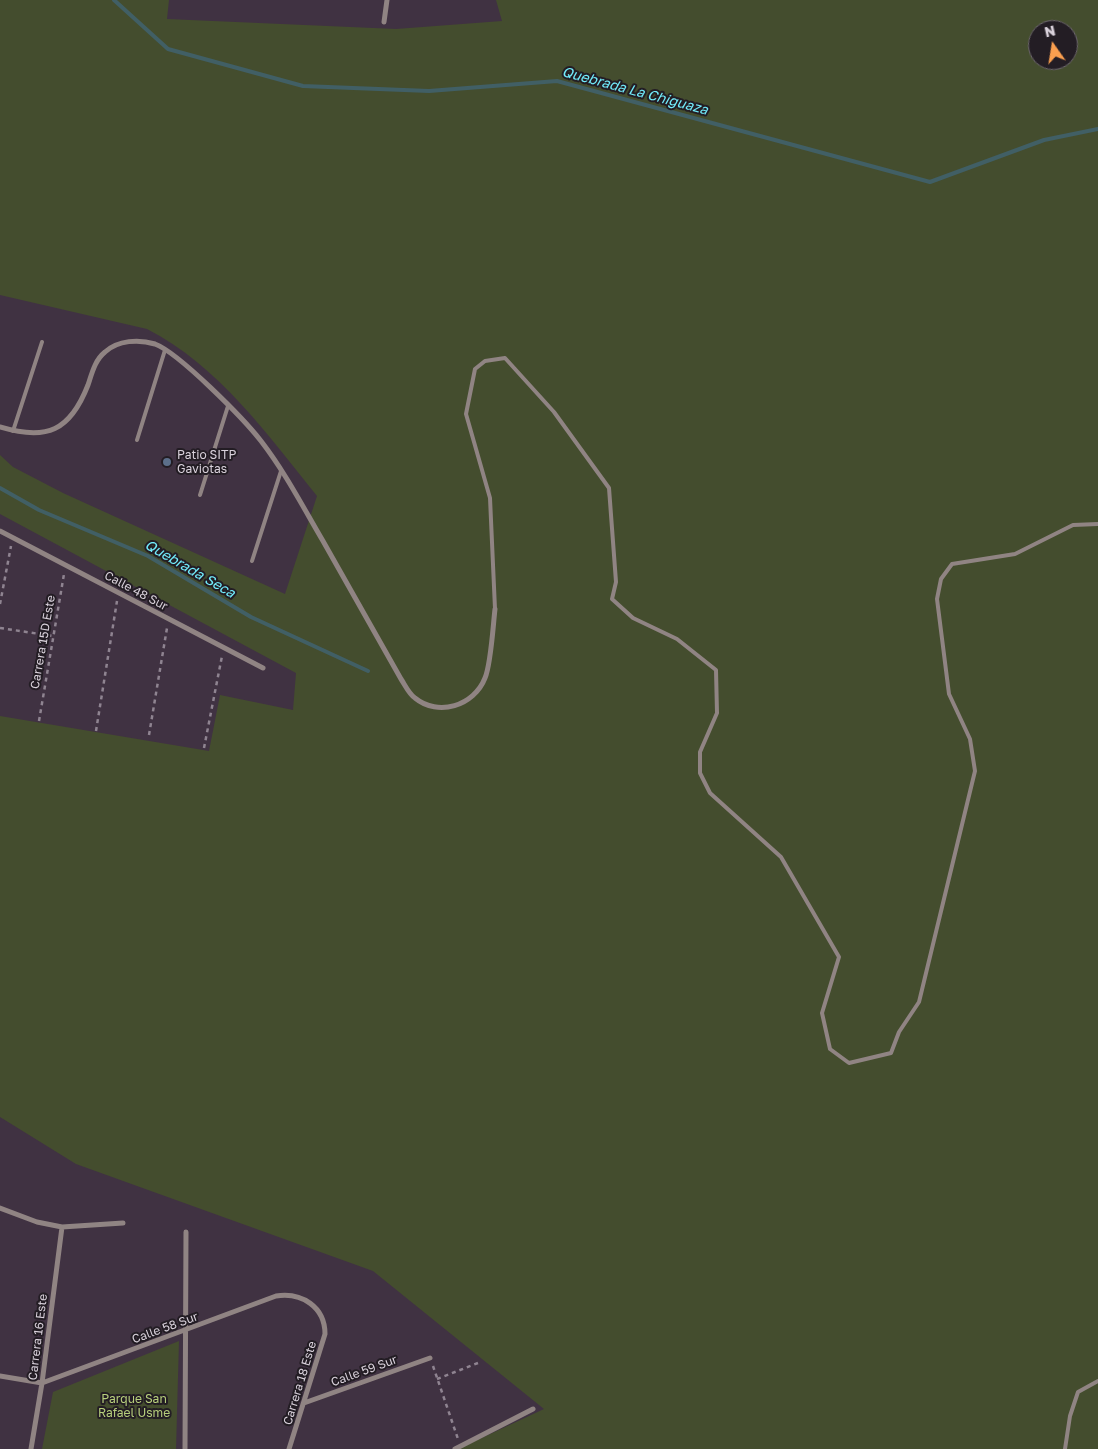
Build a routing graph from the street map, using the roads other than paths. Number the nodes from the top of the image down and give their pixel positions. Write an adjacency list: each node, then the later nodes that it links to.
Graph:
1 (387, 0): 2 (street)
2 (384, 22)
3 (42, 342): 7 (lane)
4 (165, 350): 5 (street); 7 (street); 8 (lane)
5 (228, 406): 9 (street); 10 (lane)
6 (0, 427): 7 (street)
7 (13, 431)
8 (137, 440)
9 (281, 471): 13 (lane); 14 (street)
10 (200, 495)
11 (1098, 524): 14 (lane)
12 (0, 531): 15 (street, Calle 48 Sur)
13 (252, 560)
14 (495, 609)
15 (263, 668)
16 (0, 1208): 18 (street)
17 (124, 1223): 18 (street)
18 (62, 1227): 25 (street, Carrera 16 Este)
19 (186, 1232): 21 (street)
20 (325, 1323): 21 (street, Calle 58 Sur); 26 (street, Carrera 18 Este)
21 (187, 1331): 25 (street, Calle 58 Sur); 29 (street)
22 (430, 1358): 26 (street, Calle 59 Sur)
23 (0, 1376): 25 (street, Calle 58 Sur)
24 (1098, 1381): 32 (lane)
25 (42, 1383): 28 (street, Carrera 16 Este)
26 (304, 1403): 30 (street, Carrera 18 Este)
27 (533, 1410): 31 (street)
28 (30, 1449)
29 (185, 1449)
30 (289, 1449)
31 (455, 1449)
32 (1065, 1449)

